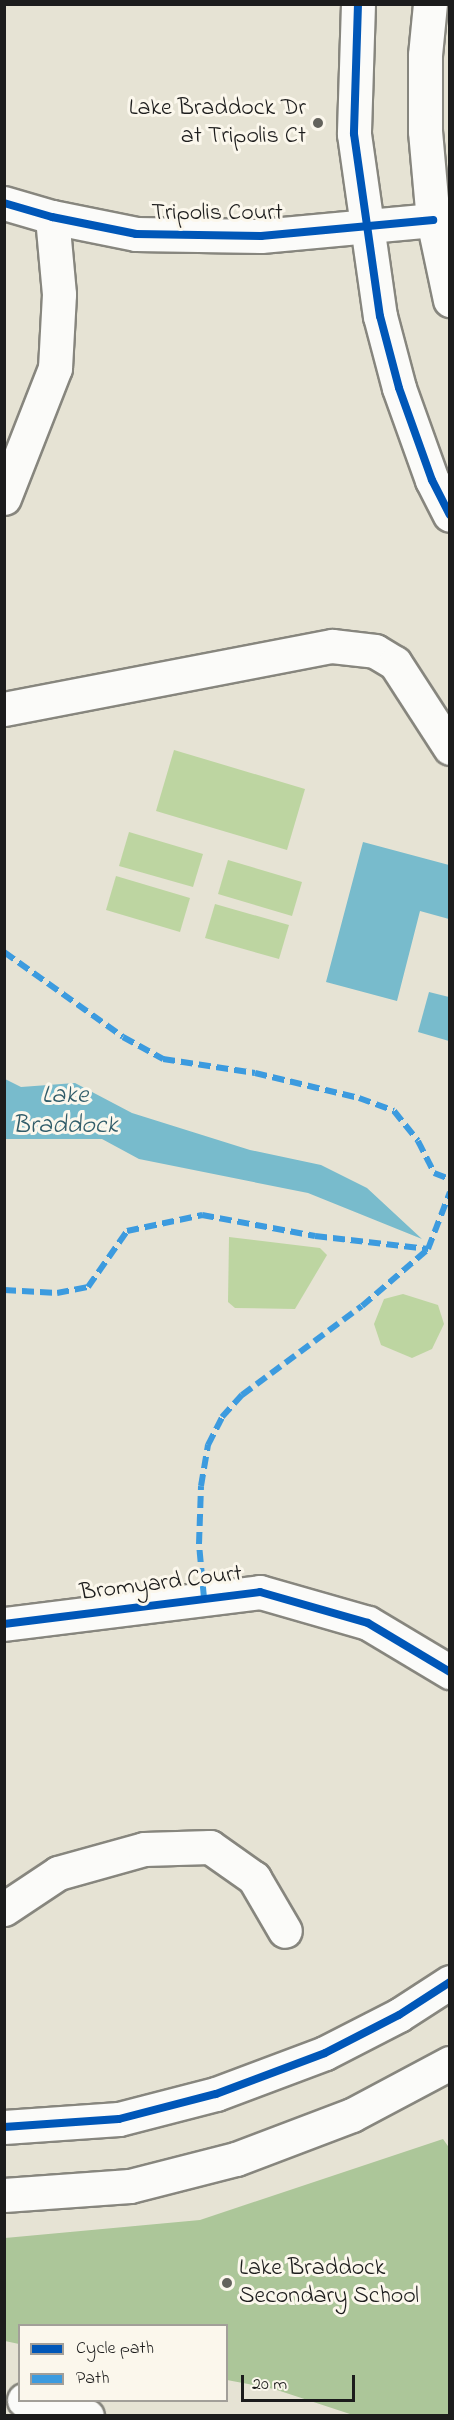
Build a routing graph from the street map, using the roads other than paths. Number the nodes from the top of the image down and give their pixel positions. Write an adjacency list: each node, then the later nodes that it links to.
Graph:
1 (358, 4): 6 (street)
2 (430, 4): 5 (street)
3 (4, 203): 4 (street, Tripolis Court)
4 (52, 217): 6 (street, Tripolis Court); 8 (street)
5 (433, 220): 6 (street, Tripolis Court); 7 (street)
6 (365, 227): 9 (street)
7 (450, 300)
8 (4, 498)
9 (450, 515)
10 (4, 709): 11 (street)
11 (450, 748)
12 (4, 1624): 13 (street, Bromyard Court)
13 (450, 1672)
14 (4, 1909): 15 (street)
15 (285, 1931)
16 (450, 1982): 18 (street)
17 (450, 2062): 19 (street)
18 (4, 2127)
19 (4, 2195)
20 (31, 2402): 21 (street)
21 (87, 2415)

